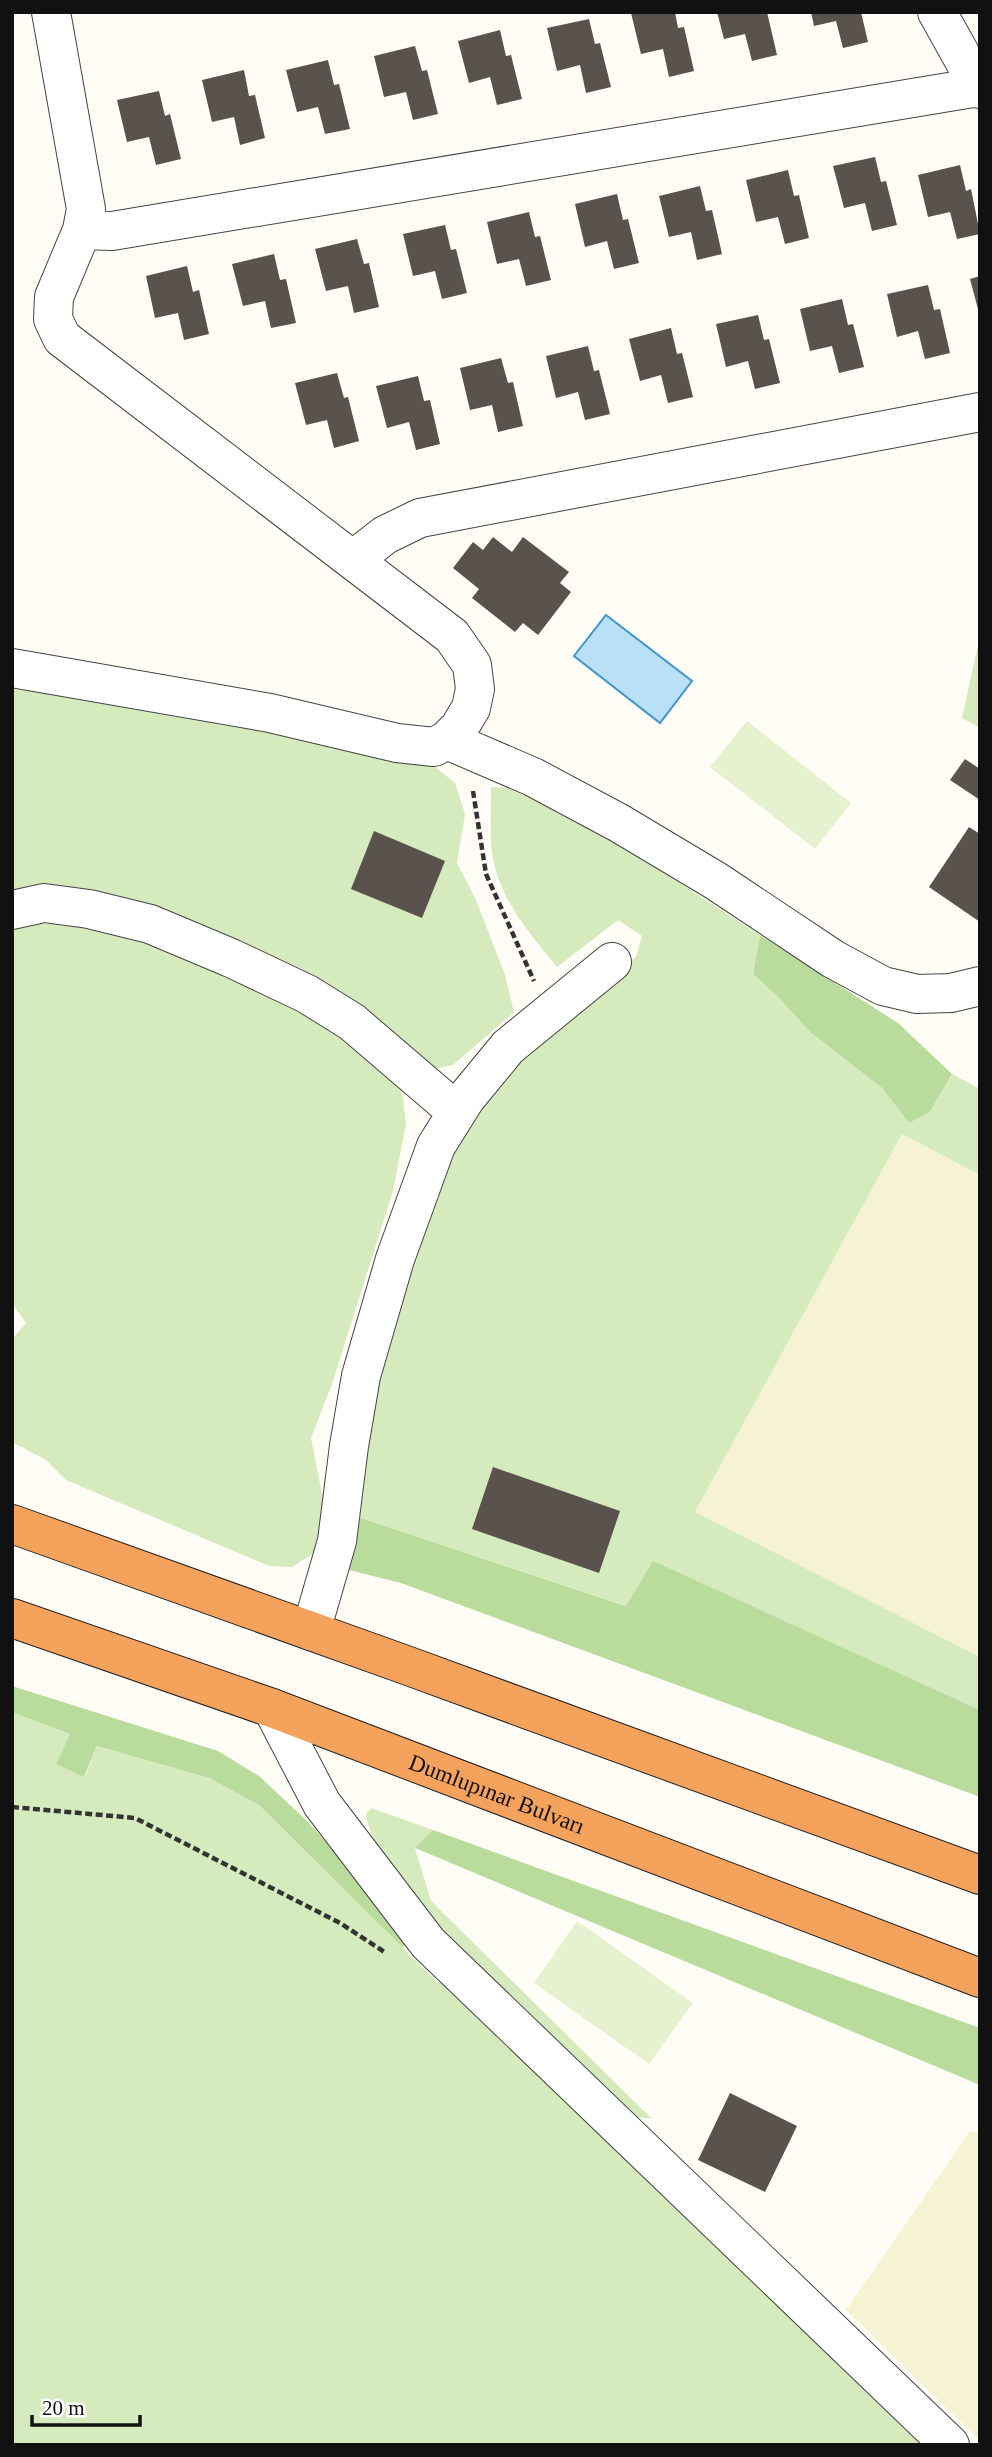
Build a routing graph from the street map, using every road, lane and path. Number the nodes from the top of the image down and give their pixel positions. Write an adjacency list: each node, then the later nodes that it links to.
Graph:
1 (51, 12): 4 (street)
2 (937, 12): 3 (street)
3 (979, 88): 4 (street)
4 (82, 230): 6 (street)
5 (980, 412): 6 (street)
6 (353, 561): 8 (street)
7 (12, 668): 8 (street)
8 (461, 746): 11 (street); 12 (path)
9 (12, 910): 13 (street)
10 (612, 962): 12 (street)
11 (980, 986)
12 (550, 1013): 13 (street)
13 (457, 1112): 16 (street)
14 (12, 1524): 16 (highway)
15 (12, 1618): 17 (highway, Dumlupınar Bulvarı)
16 (311, 1631): 19 (highway)
17 (272, 1708): 21 (highway, Dumlupınar Bulvarı); 22 (street)
18 (12, 1807): 20 (path)
19 (980, 1875)
20 (393, 1958)
21 (980, 1978)
22 (950, 2445)

